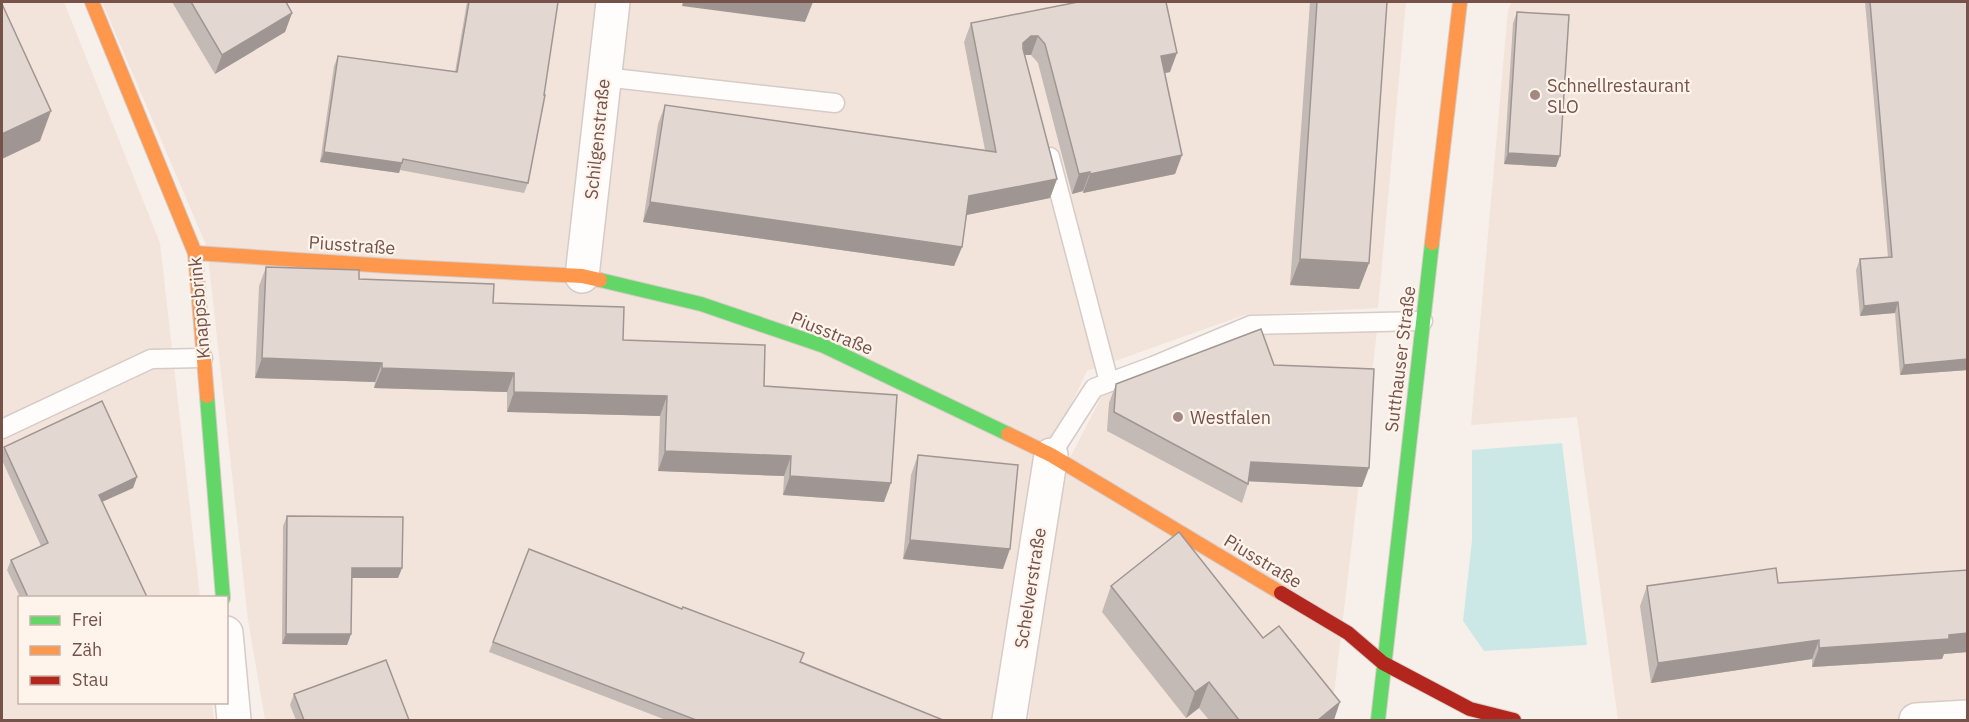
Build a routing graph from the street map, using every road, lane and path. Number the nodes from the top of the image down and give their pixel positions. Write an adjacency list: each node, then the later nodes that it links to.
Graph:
1 (92, 2): 7 (street, Knappsbrink)
2 (613, 2): 4 (street, Schilgenstraße)
3 (1460, 2): 9 (street, Sutthauser Straße)
4 (604, 77): 5 (lane); 8 (street, Schilgenstraße)
5 (835, 103)
6 (1047, 145): 11 (lane)
7 (195, 253): 8 (street, Piusstraße); 10 (street, Knappsbrink)
8 (582, 276): 13 (street, Piusstraße)
9 (1423, 321): 11 (lane); 16 (street, Sutthauser Straße)
10 (204, 358): 12 (lane); 14 (street, Knappsbrink)
11 (1109, 382): 13 (lane)
12 (2, 429)
13 (1051, 455): 16 (street, Piusstraße); 19 (street, Schelverstraße)
14 (224, 596)
15 (228, 655): 18 (street)
16 (1383, 663): 20 (street, Sutthauser Straße); 21 (street, Piusstraße)
17 (1968, 717): 22 (street)
18 (234, 720)
19 (1009, 720)
20 (1378, 720)
21 (1514, 720)
22 (1916, 720)

